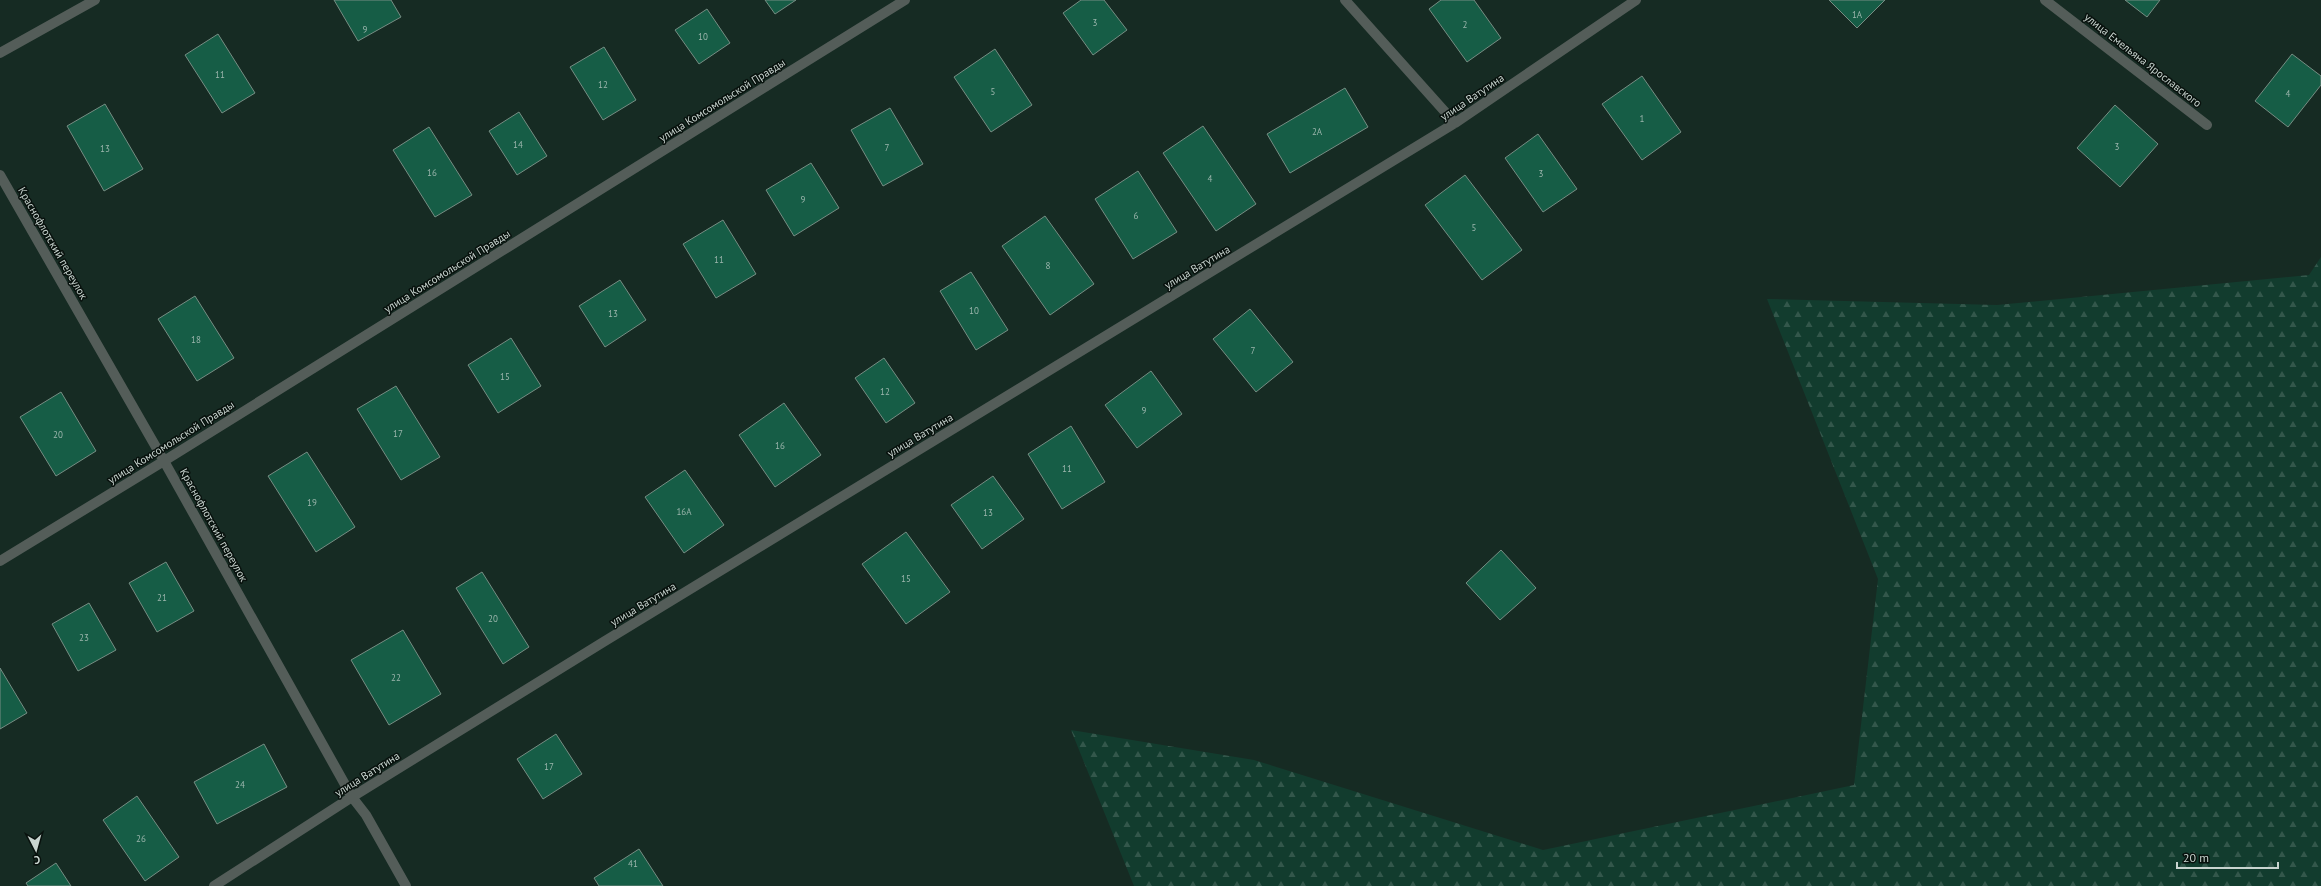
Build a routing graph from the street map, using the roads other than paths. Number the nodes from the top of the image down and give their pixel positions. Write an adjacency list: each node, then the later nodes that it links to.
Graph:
1 (95, 0): 6 (street)
2 (905, 0): 10 (street, улица Комсомольской Правды)
3 (1345, 0): 7 (street)
4 (1636, 0): 7 (street, улица Ватутина)
5 (2045, 0): 8 (street, улица Емельяна Ярославского)
6 (0, 53)
7 (1455, 123): 12 (street, улица Ватутина)
8 (2207, 125)
9 (0, 175): 10 (street, Краснофлотский переулок)
10 (164, 461): 11 (street, улица Комсомольской Правды); 12 (street, Краснофлотский переулок)
11 (0, 561)
12 (352, 797): 13 (street, улица Ватутина); 14 (street, Краснофлотский переулок)
13 (214, 886)
14 (406, 886)

